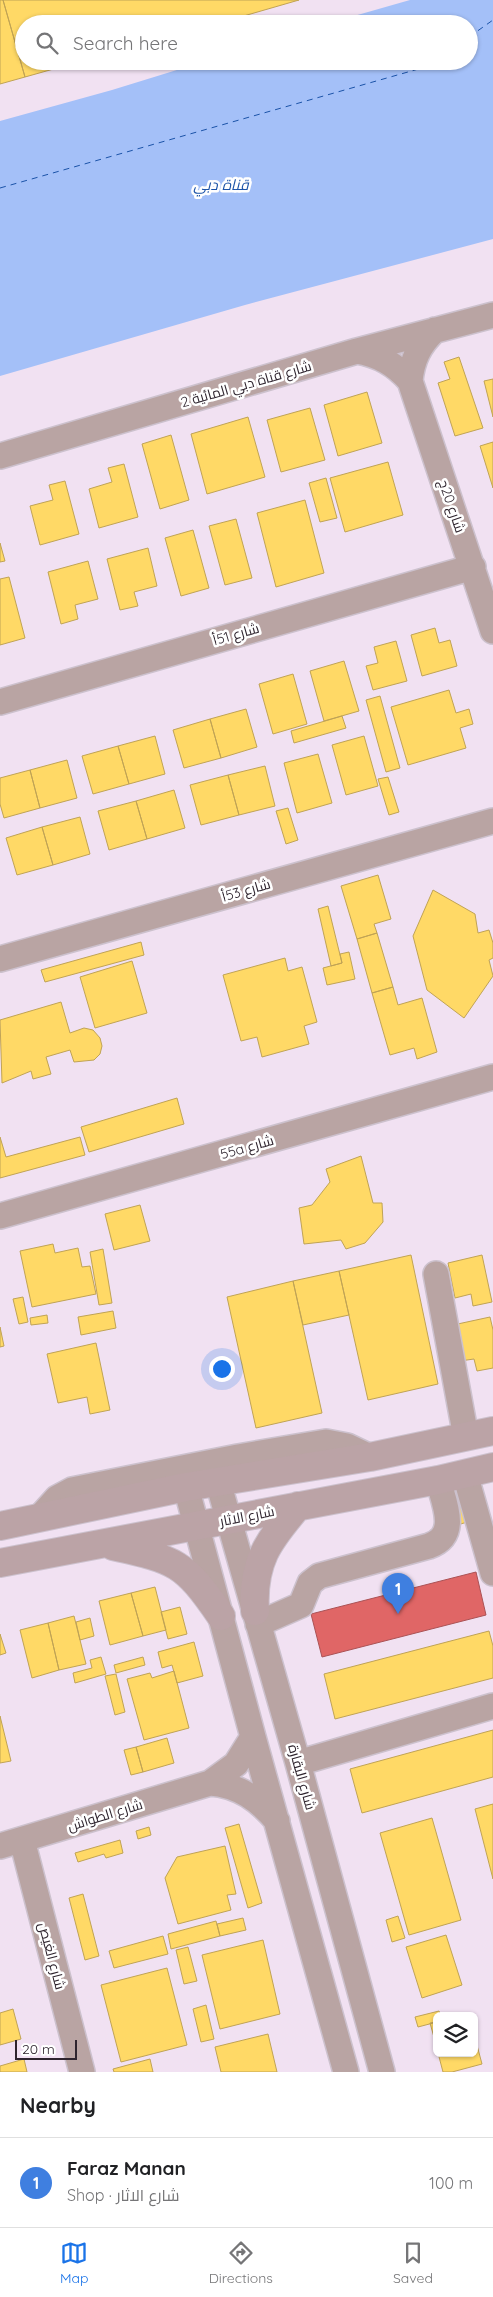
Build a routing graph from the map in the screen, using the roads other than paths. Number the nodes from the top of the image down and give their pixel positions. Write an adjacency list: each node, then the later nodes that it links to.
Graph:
1 (493, 315): 2 (street, شارع قناة دبي المائية 2)
2 (435, 330): 3 (street, شارع قناة دبي المائية 2); 4 (street, شارع 20ج)
3 (357, 351): 4 (street, شارع 20ج); 5 (street, شارع قناة دبي المائية 2)
4 (410, 381): 6 (street, شارع 20ج)
5 (0, 456)
6 (473, 568): 7 (street, شارع 20ج); 8 (street, شارع 51أ)
7 (493, 631)
8 (0, 702)
9 (493, 821): 10 (street, شارع 53أ)
10 (0, 959)
11 (493, 1077): 12 (street, 55a شارع)
12 (0, 1216)
13 (436, 1274): 15 (street)
14 (493, 1431): 15 (main road)
15 (466, 1437): 16 (main road)
16 (370, 1458): 20 (main road); 23 (street)
17 (493, 1467): 18 (main road, شارع الاثار)
18 (465, 1474): 19 (main road, شارع الاثار); 29 (street)
19 (438, 1480): 22 (main road, شارع الاثار); 31 (street)
20 (225, 1481): 21 (main road); 24 (main road)
21 (178, 1489): 23 (main road); 26 (main road)
22 (298, 1506): 24 (main road, شارع الاثار); 31 (main road)
23 (39, 1518): 25 (main road)
24 (235, 1518): 26 (main road, شارع الاثار); 31 (street, شارع البقارة)
25 (0, 1526)
26 (188, 1527): 27 (main road, شارع الاثار); 30 (street)
27 (99, 1543): 28 (main road, شارع الاثار); 30 (main road)
28 (0, 1563)
29 (493, 1573)
30 (221, 1616): 33 (street)
31 (256, 1618): 34 (street, شارع البقارة)
32 (493, 1706): 34 (street)
33 (252, 1737): 35 (street, شارع الطواش); 36 (street)
34 (298, 1763): 40 (street, شارع البقارة)
35 (210, 1783): 36 (street, شارع الطواش); 37 (street, شارع الطواش)
36 (278, 1821): 39 (street)
37 (11, 1843): 38 (street, شارع الغيص)
38 (82, 2072)
39 (346, 2072)
40 (382, 2072)

